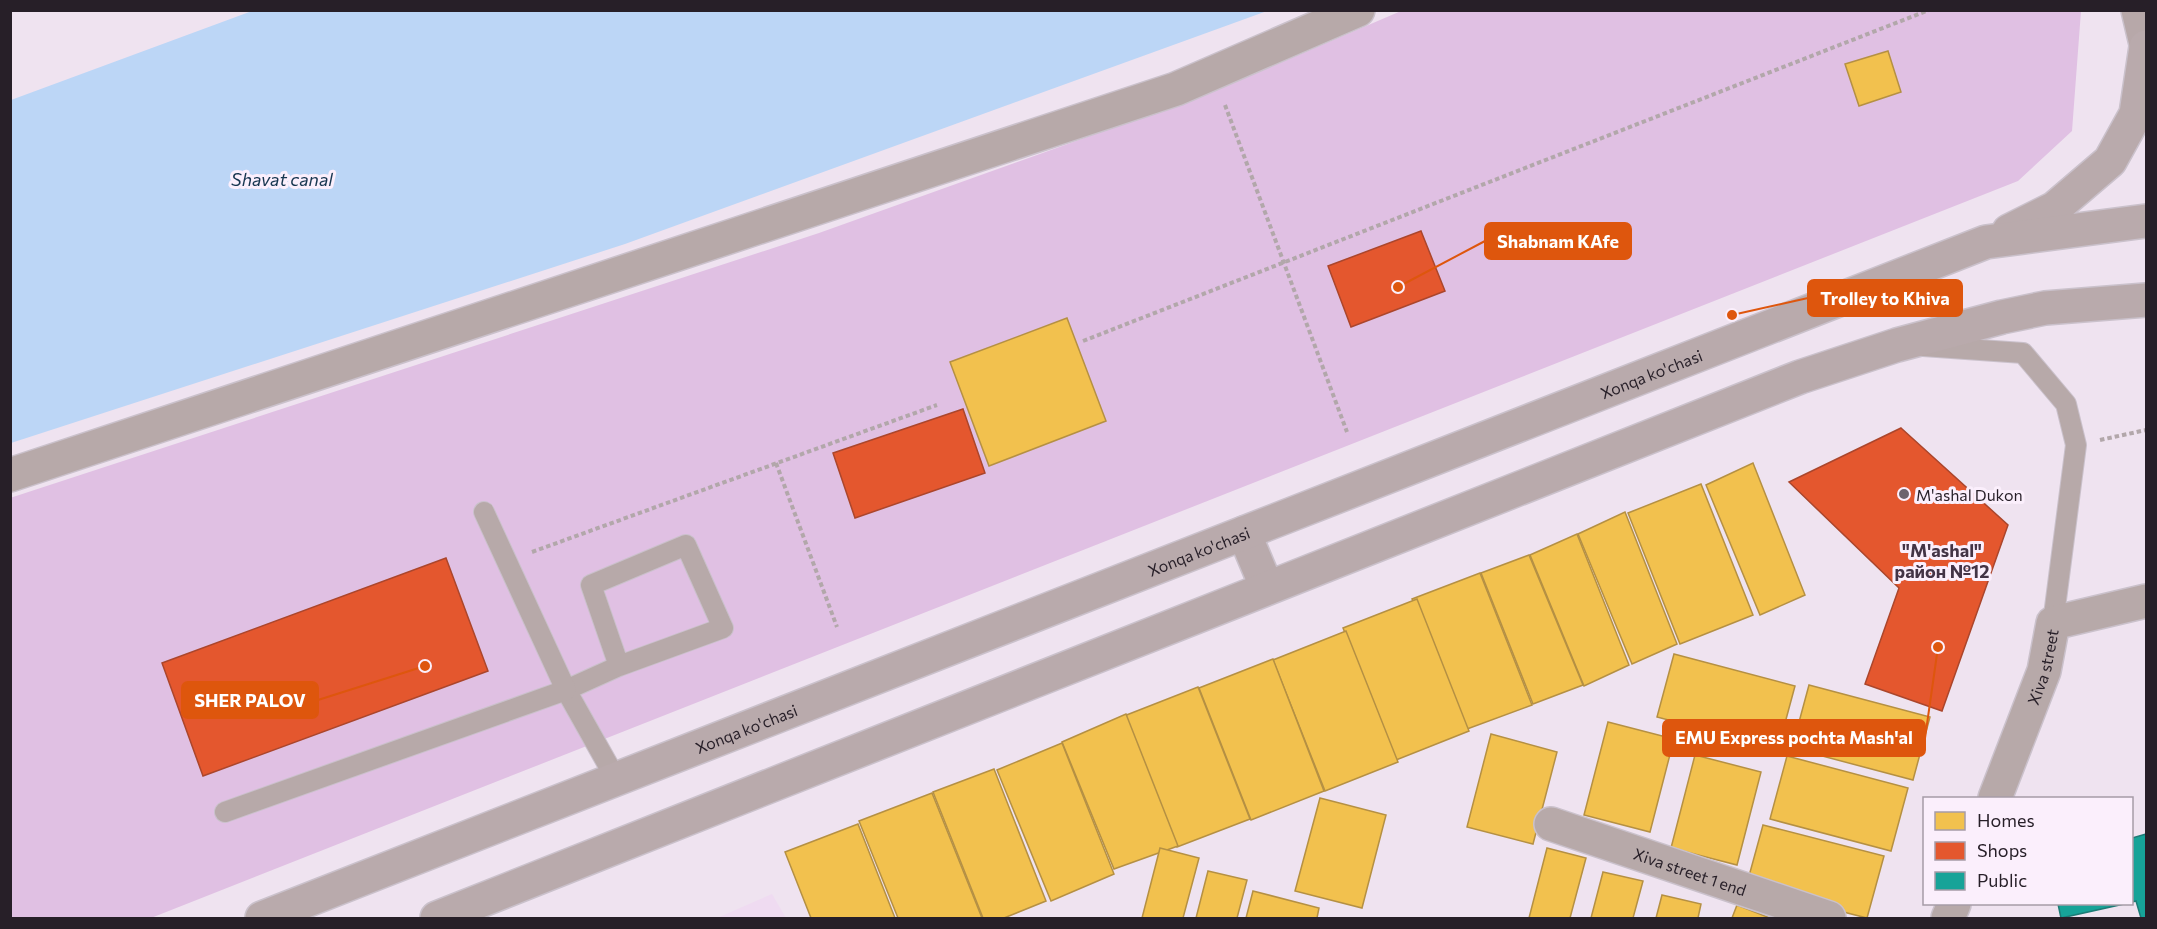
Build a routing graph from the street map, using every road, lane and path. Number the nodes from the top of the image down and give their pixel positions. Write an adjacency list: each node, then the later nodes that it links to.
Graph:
1 (1358, 10): 5 (street)
2 (1929, 10): 8 (path)
3 (2138, 10): 4 (main road)
4 (2146, 45): 7 (main road)
5 (1213, 73): 8 (path); 17 (street)
6 (2146, 221): 7 (main road, Xonqa ko'chasi)
7 (1986, 242): 19 (main road, Xonqa ko'chasi)
8 (1284, 263): 10 (path); 14 (path)
9 (2146, 300): 11 (main road)
10 (1083, 341)
11 (1897, 345): 15 (lane); 21 (main road)
12 (937, 405): 16 (path)
13 (2146, 430): 15 (path)
14 (1347, 432)
15 (2076, 445): 23 (lane)
16 (776, 463): 20 (path); 24 (path)
17 (10, 476)
18 (484, 512): 26 (lane)
19 (1244, 533): 21 (main road); 27 (main road, Xonqa ko'chasi)
20 (531, 552)
21 (1267, 588): 32 (main road)
22 (2146, 601): 23 (street, Xiva street)
23 (2053, 623): 28 (street, Xiva street)
24 (837, 627)
25 (619, 666): 25 (lane); 26 (lane)
26 (566, 690): 27 (lane); 29 (lane)
27 (616, 779): 31 (main road, Xonqa ko'chasi)
28 (1995, 797)
29 (225, 812)
30 (1551, 824): 33 (street, Xiva street 1 end)
31 (262, 918)
32 (437, 918)
33 (1829, 918)

